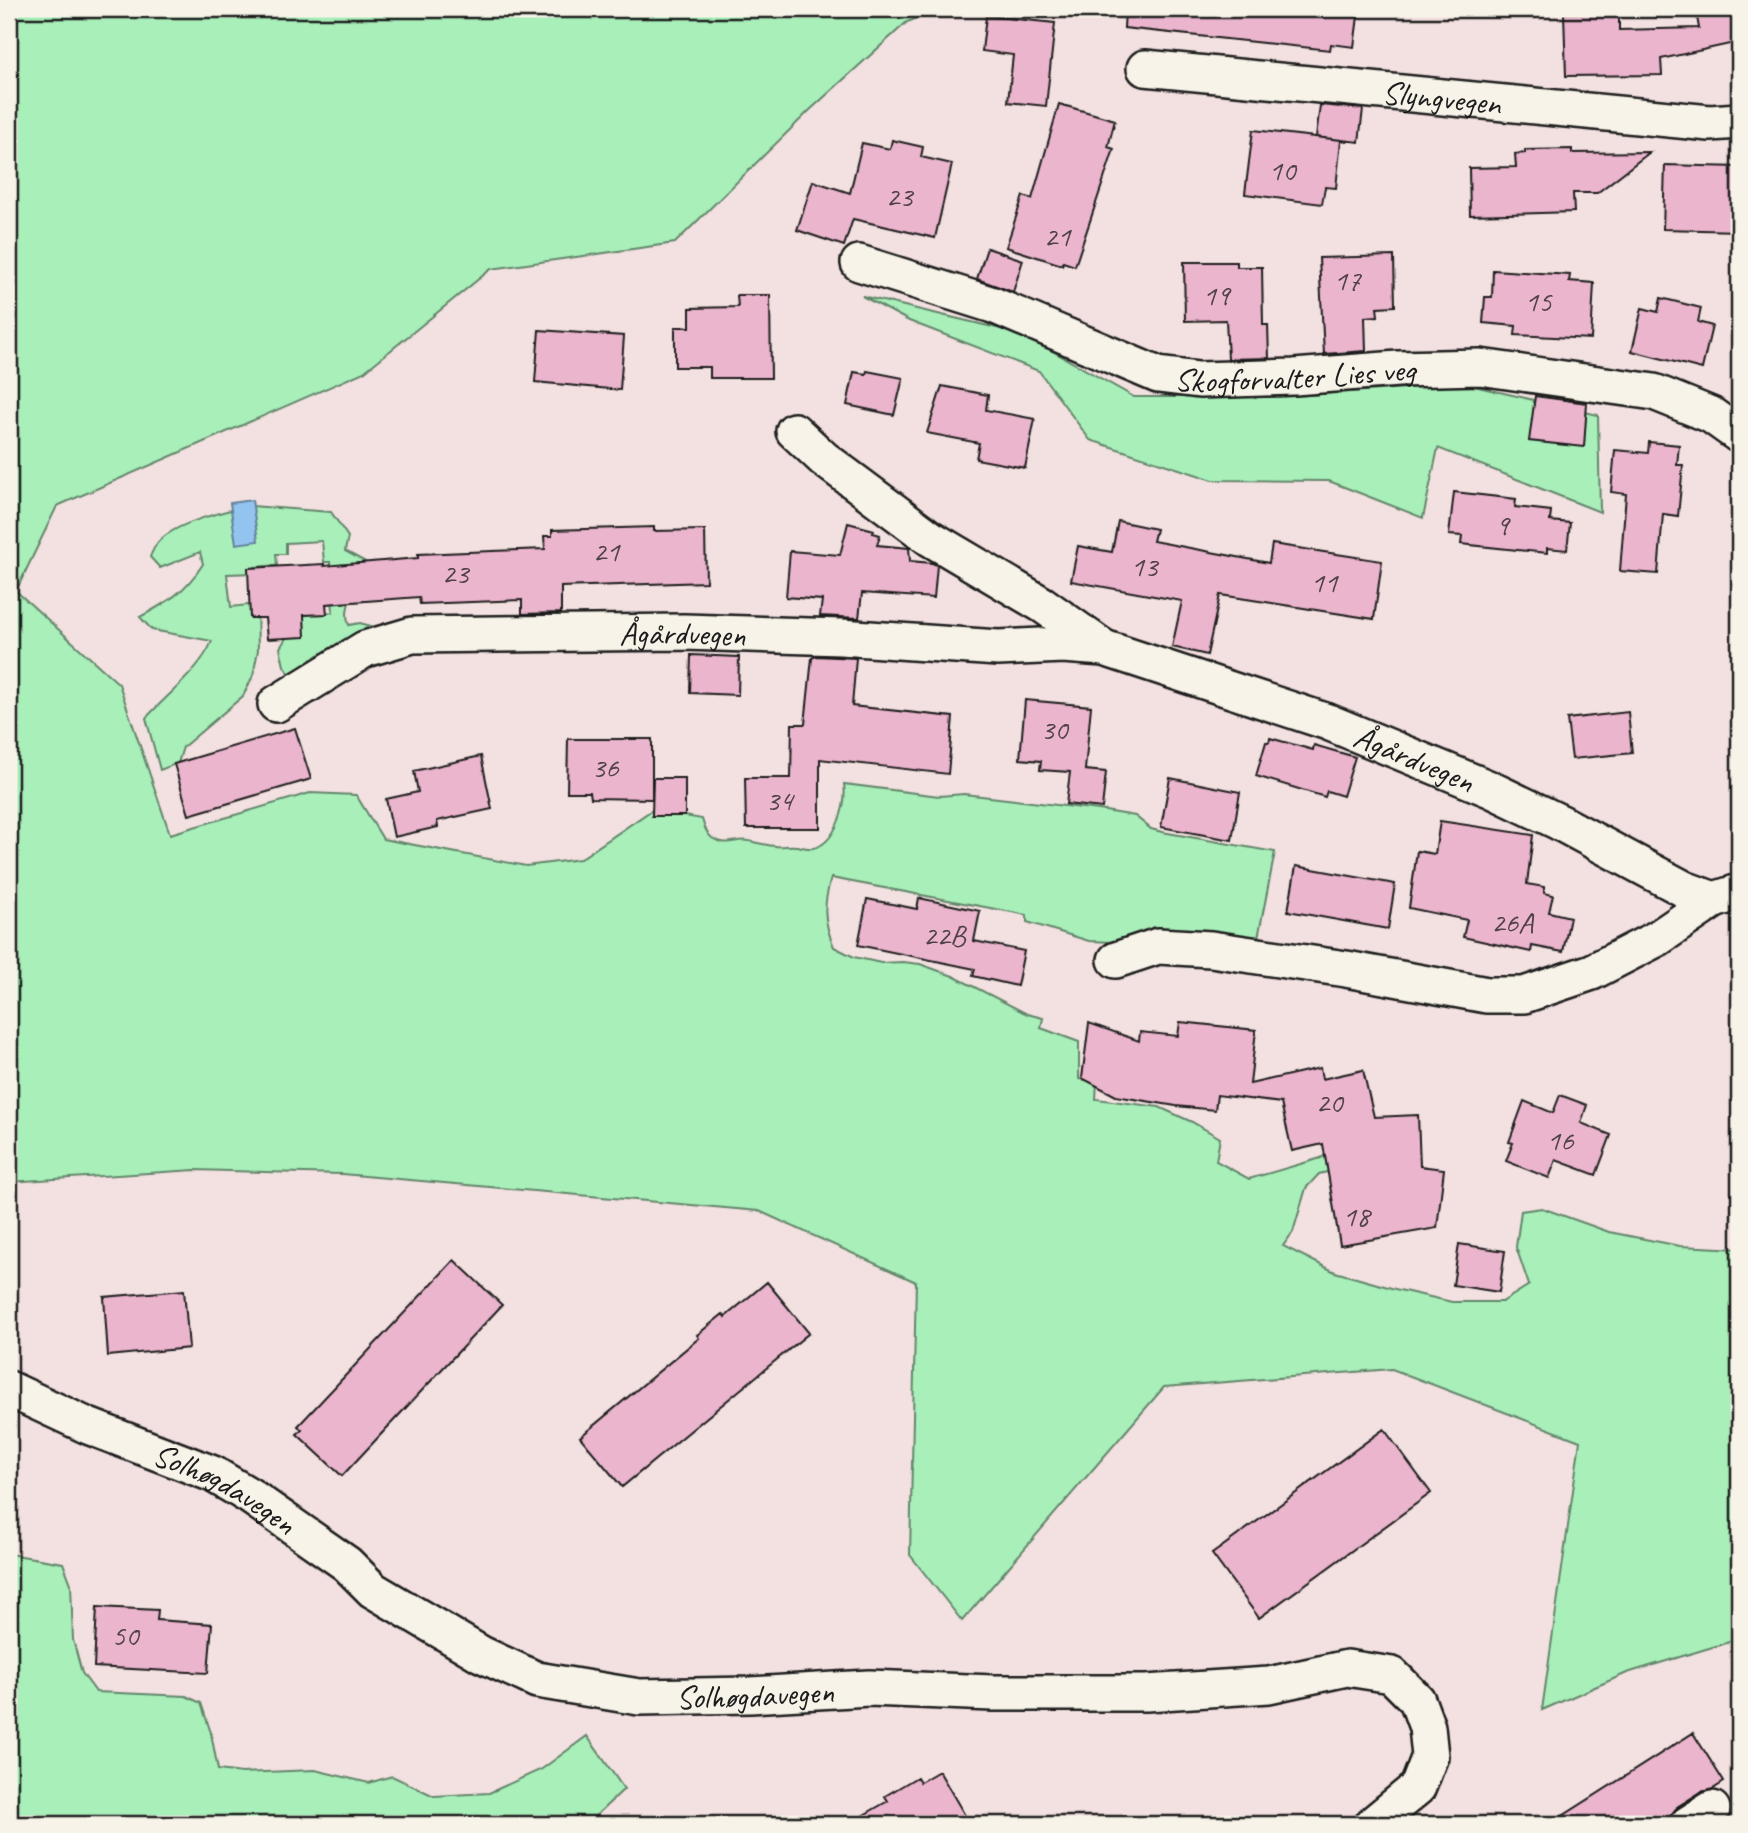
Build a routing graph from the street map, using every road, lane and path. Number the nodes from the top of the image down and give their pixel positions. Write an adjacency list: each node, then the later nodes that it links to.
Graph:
1 (1145, 68): 2 (street, Slyngvegen)
2 (1739, 121)
3 (859, 263): 5 (street, Skogforvalter Lies veg)
4 (794, 431): 6 (street, Ågårdvegen)
5 (1739, 435)
6 (1104, 648): 7 (street, Ågårdvegen); 8 (street, Ågårdvegen)
7 (276, 704)
8 (1726, 896): 9 (street, Ågårdvegen)
9 (1116, 960)
10 (9, 1389): 11 (street, Solhøgdavegen)
11 (1373, 1824)

